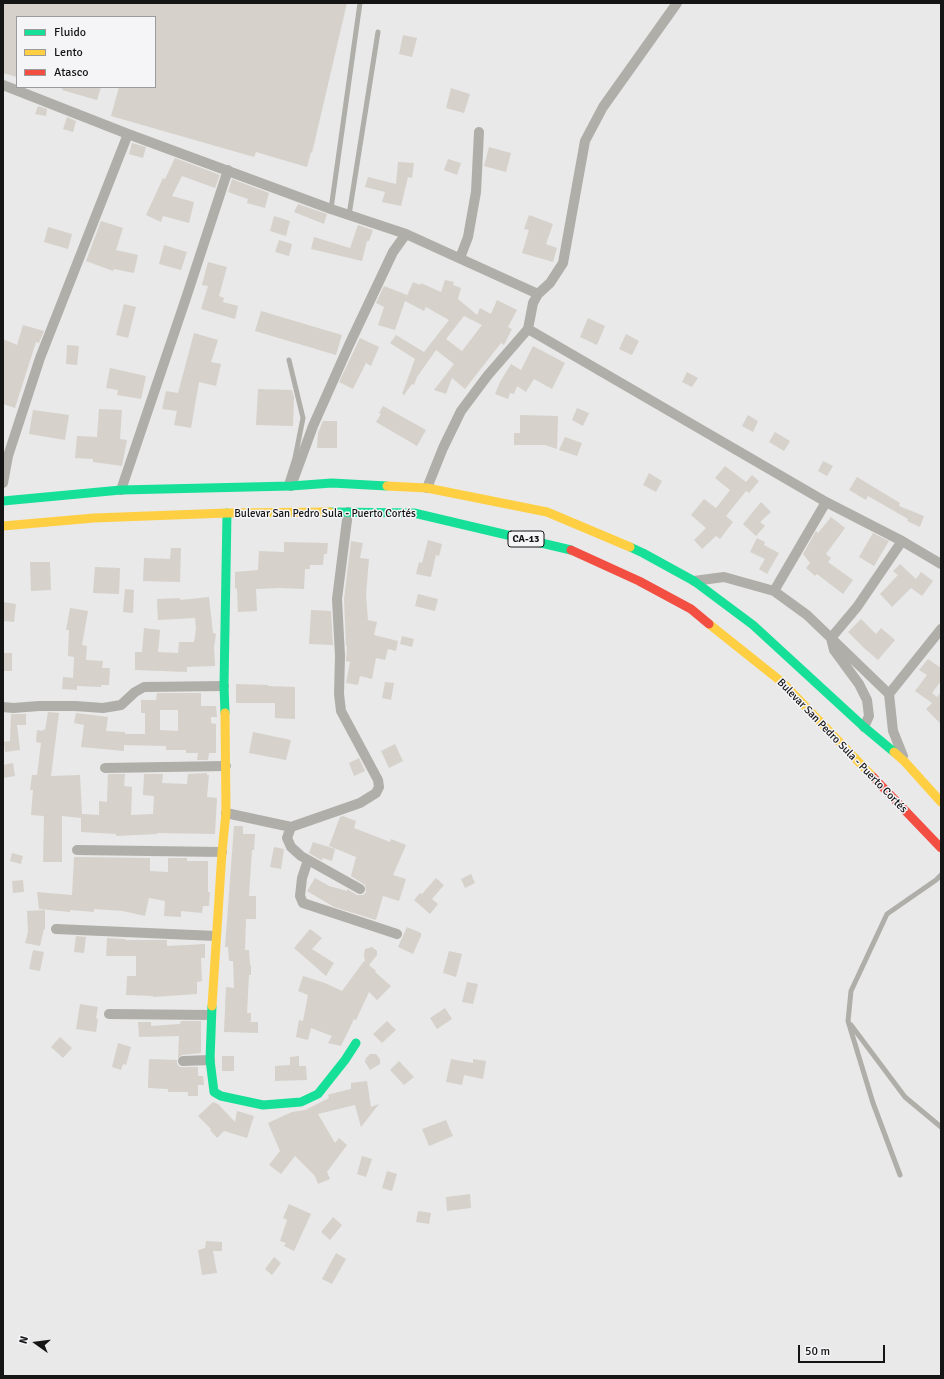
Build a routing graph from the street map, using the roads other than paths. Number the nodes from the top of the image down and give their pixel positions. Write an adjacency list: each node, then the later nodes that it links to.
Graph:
1 (360, 3): 8 (lane)
2 (677, 3): 12 (street)
3 (378, 32): 9 (lane)
4 (3, 85): 6 (street)
5 (479, 132): 11 (street)
6 (128, 134): 7 (street); 15 (street)
7 (228, 170): 8 (street); 18 (street)
8 (331, 209): 9 (street)
9 (349, 215): 10 (street)
10 (406, 234): 11 (street); 16 (street)
11 (460, 258): 12 (street)
12 (538, 294): 13 (street)
13 (528, 329): 17 (street); 20 (street)
14 (288, 360): 16 (lane)
15 (3, 482)
16 (288, 486): 17 (main road); 18 (main road)
17 (427, 488): 26 (main road)
18 (121, 490): 19 (main road)
19 (3, 501)
20 (826, 502): 24 (street); 27 (street)
21 (348, 512): 22 (main road, Bulevar San Pedro Sula - Puerto Cortés / CA-13); 39 (street); 40 (main road, Bulevar San Pedro Sula - Puerto Cortés / CA-13)
22 (227, 513): 23 (main road, Bulevar San Pedro Sula - Puerto Cortés / CA-13); 30 (main road)
23 (3, 526)
24 (902, 541): 25 (street); 29 (street)
25 (941, 564)
26 (694, 581): 27 (street); 33 (main road)
27 (774, 590): 29 (street)
28 (941, 629): 31 (street)
29 (831, 638): 31 (street); 33 (street)
30 (224, 686): 32 (street); 35 (main road)
31 (890, 694): 34 (street)
32 (3, 707)
33 (864, 727): 34 (main road)
34 (905, 762): 37 (main road)
35 (226, 766): 36 (street); 38 (main road)
36 (105, 768)
37 (941, 802)
38 (226, 813): 39 (street); 42 (main road)
39 (291, 828): 43 (street)
40 (941, 848)
41 (76, 850): 42 (street)
42 (222, 852): 48 (main road)
43 (308, 860): 45 (street); 47 (street)
44 (941, 875): 51 (lane)
45 (360, 889)
46 (56, 929): 48 (street)
47 (397, 934)
48 (216, 936): 50 (main road)
49 (109, 1014): 50 (street)
50 (212, 1015): 53 (main road)
51 (848, 1021): 55 (lane); 56 (lane)
52 (356, 1043): 53 (main road)
53 (210, 1060): 54 (street)
54 (183, 1061)
55 (941, 1127)
56 (900, 1175)

